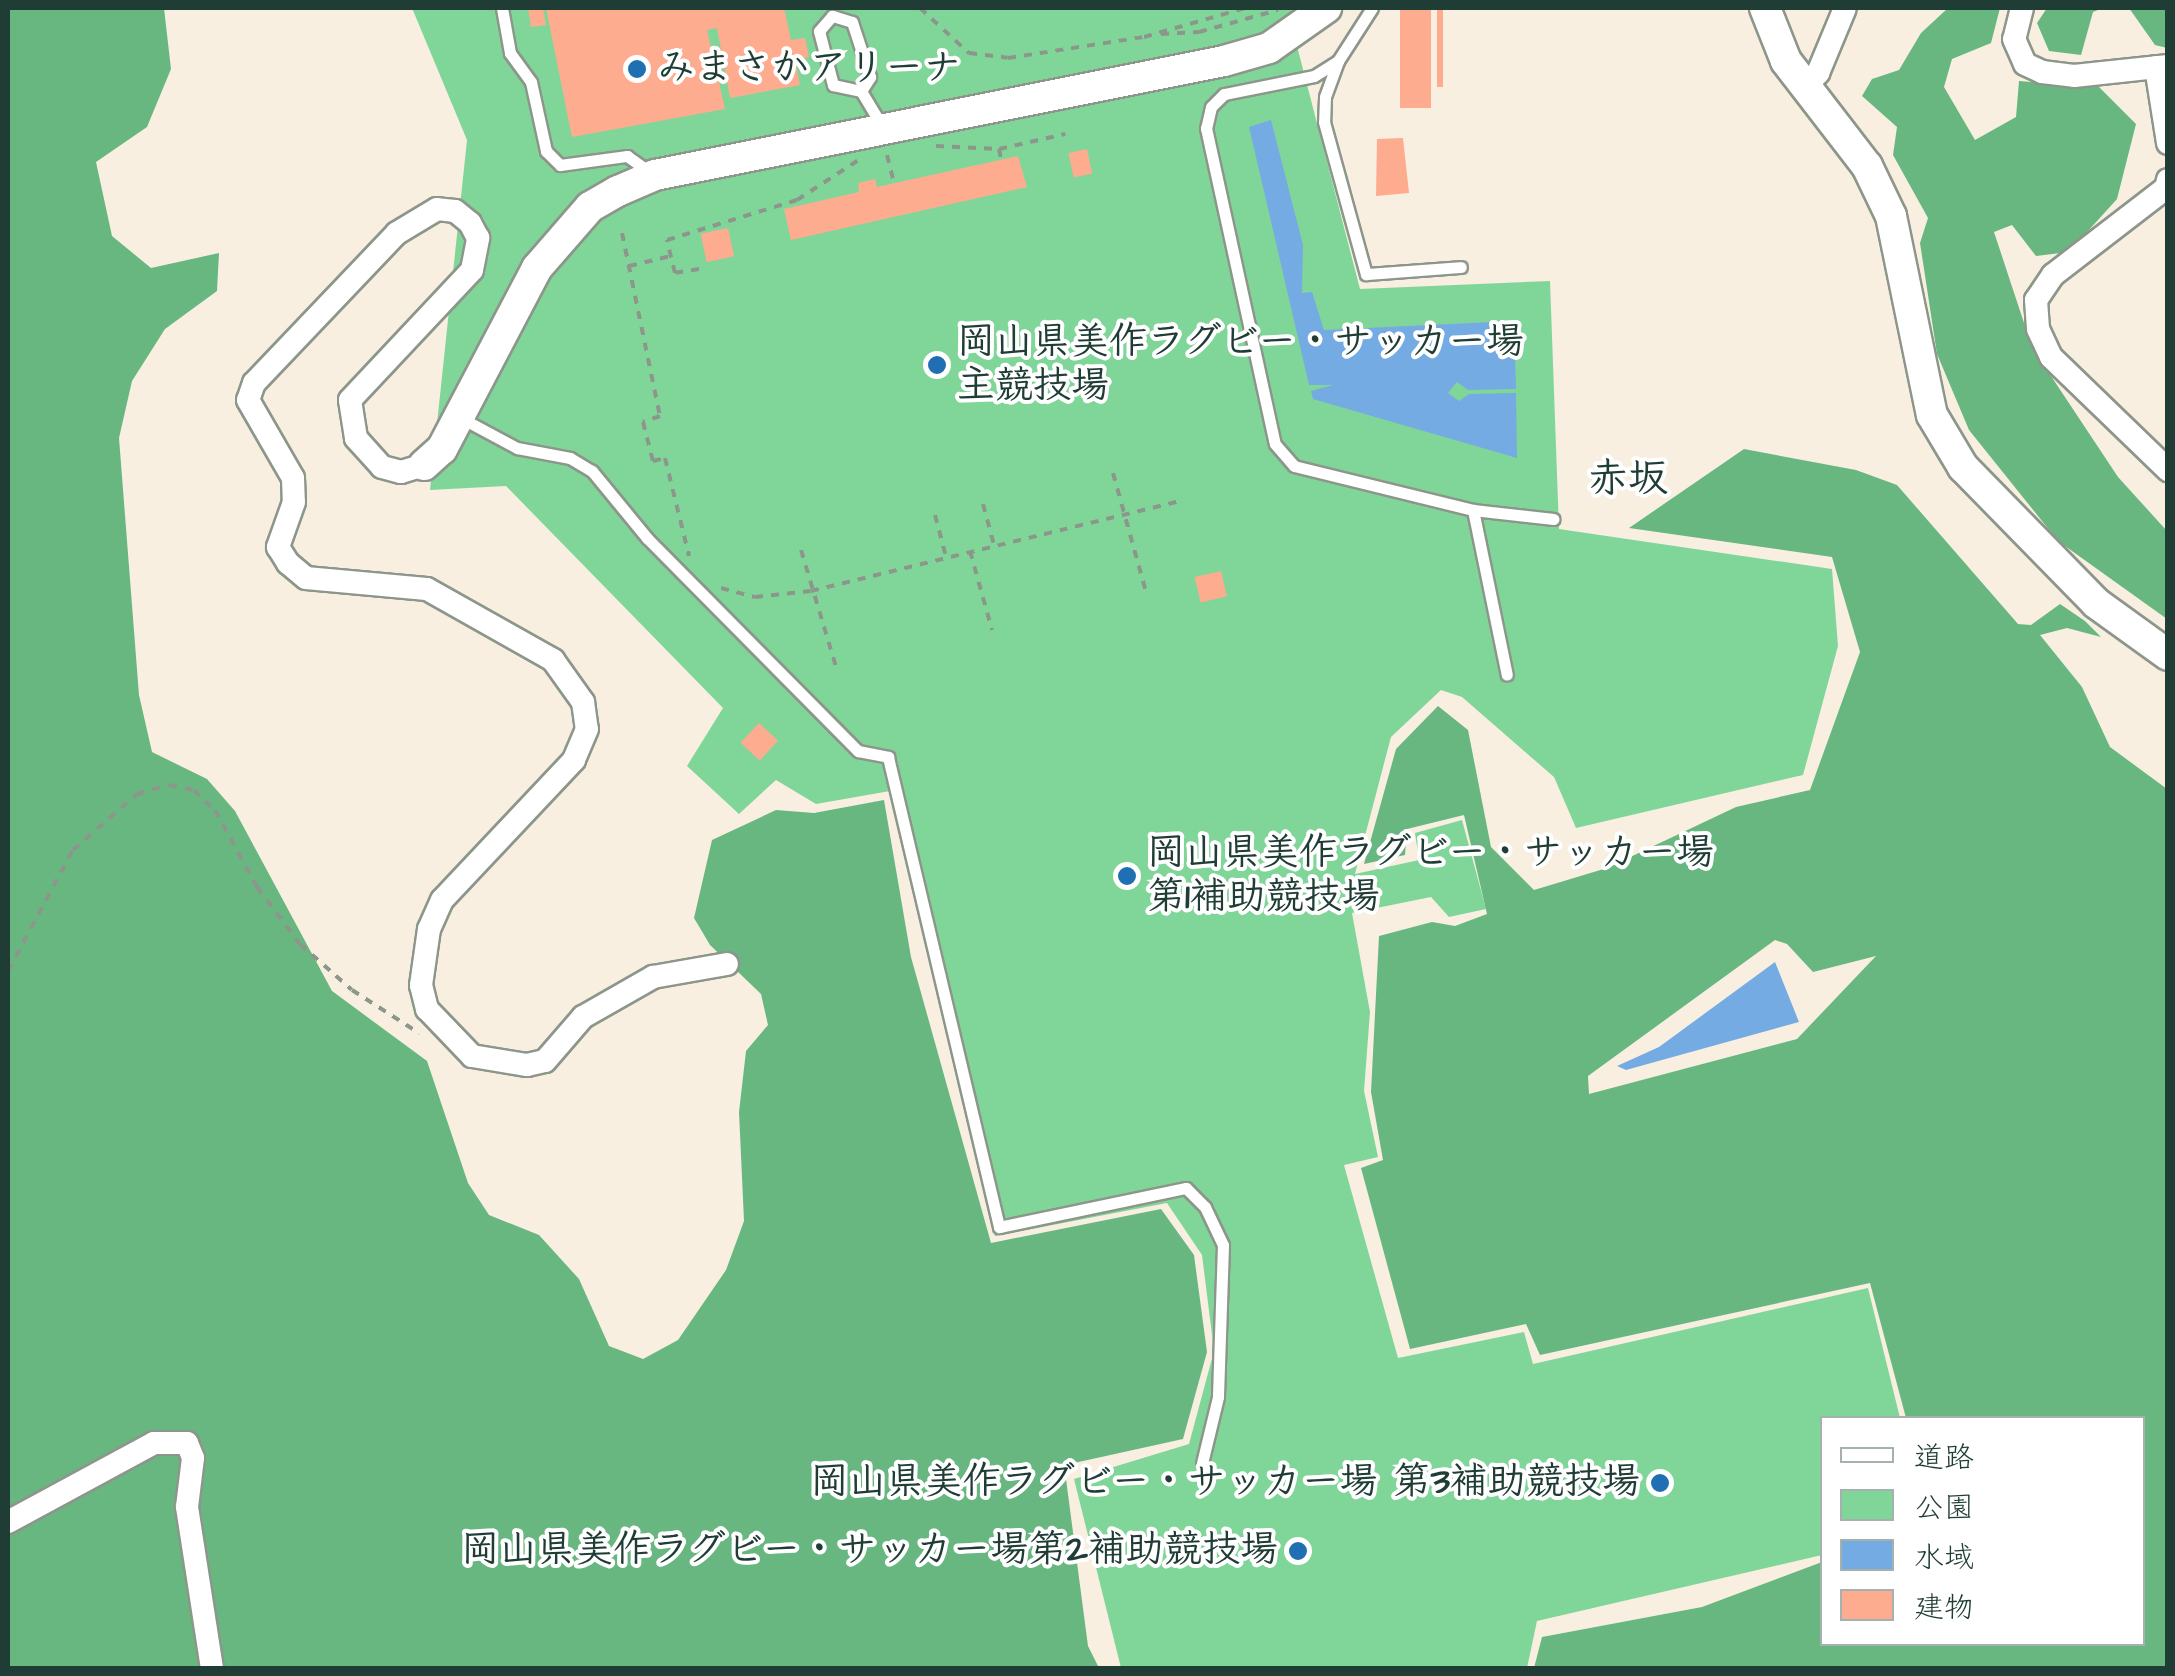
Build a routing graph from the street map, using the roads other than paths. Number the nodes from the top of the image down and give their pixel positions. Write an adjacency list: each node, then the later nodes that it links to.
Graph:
1 (502, 8): 13 (lane)
2 (1326, 8): 11 (street)
3 (1372, 8): 7 (lane)
4 (1765, 8): 9 (street)
5 (1845, 8): 9 (street)
6 (2022, 8): 8 (street)
7 (1338, 61): 15 (lane); 19 (lane)
8 (2162, 66): 12 (street)
9 (1806, 86): 21 (street)
10 (861, 90): 10 (lane); 11 (lane)
11 (884, 137): 13 (street)
12 (2168, 143)
13 (655, 175): 16 (street)
14 (2168, 180): 18 (street)
15 (1461, 267)
16 (457, 416): 17 (street); 24 (lane)
17 (424, 465): 23 (street)
18 (2168, 470)
19 (1473, 510): 20 (lane); 22 (lane)
20 (1553, 519)
21 (2168, 655)
22 (1507, 675)
23 (726, 964)
24 (1202, 1463)
25 (8, 1522): 26 (street)
26 (212, 1668)

